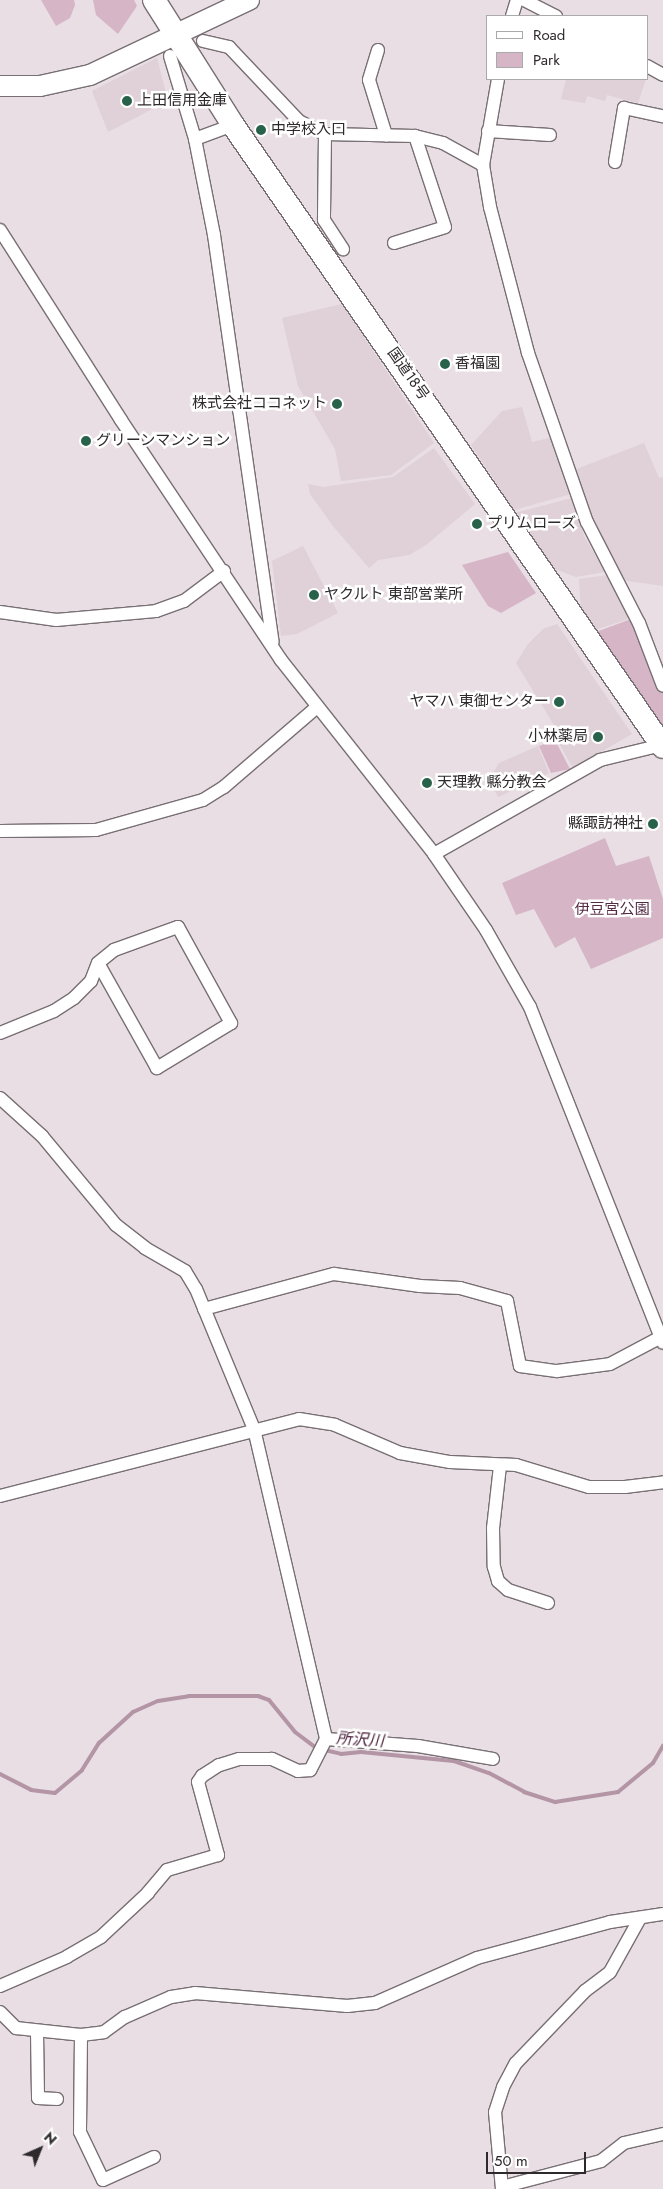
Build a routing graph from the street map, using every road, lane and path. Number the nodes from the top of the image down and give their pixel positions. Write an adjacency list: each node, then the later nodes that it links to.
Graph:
1 (154, 0): 7 (highway, 国道18号)
2 (248, 0): 7 (main road)
3 (517, 0): 5 (street)
4 (524, 0): 6 (street)
5 (512, 15)
6 (554, 15)
7 (174, 33): 14 (main road); 16 (highway, 国道18号)
8 (203, 41): 18 (street)
9 (378, 50): 19 (street)
10 (170, 56): 22 (street)
11 (648, 67): 12 (street)
12 (663, 75)
13 (498, 80): 17 (street)
14 (0, 86)
15 (663, 116): 23 (street)
16 (233, 125): 22 (street); 33 (highway, 国道18号)
17 (488, 131): 20 (street); 24 (street)
18 (325, 134): 19 (street); 27 (street)
19 (386, 135): 21 (street)
20 (550, 135)
21 (415, 136): 24 (street); 26 (street)
22 (195, 139): 30 (street)
23 (615, 162)
24 (483, 165): 31 (street)
25 (0, 230): 28 (street)
26 (394, 244)
27 (343, 249)
28 (224, 571): 29 (street); 30 (street)
29 (0, 612)
30 (273, 644): 32 (street)
31 (663, 686)
32 (317, 707): 34 (street); 35 (street)
33 (663, 746): 35 (street)
34 (0, 831)
35 (434, 854): 40 (street)
36 (98, 963): 36 (street); 37 (street)
37 (0, 1032)
38 (0, 1098): 39 (street)
39 (204, 1308): 40 (street); 41 (street)
40 (662, 1340)
41 (254, 1430): 42 (street); 44 (street); 46 (street)
42 (500, 1466): 43 (street); 45 (street)
43 (663, 1482)
44 (0, 1496)
45 (548, 1603)
46 (326, 1739): 47 (street); 50 (street)
47 (493, 1759)
48 (663, 1914): 49 (street)
49 (640, 1918): 53 (street); 57 (street)
50 (0, 1986)
51 (0, 2012): 52 (street)
52 (37, 2032): 53 (street); 54 (street)
53 (81, 2035): 56 (street)
54 (57, 2099)
55 (663, 2134): 57 (street)
56 (154, 2157)
57 (502, 2188)

